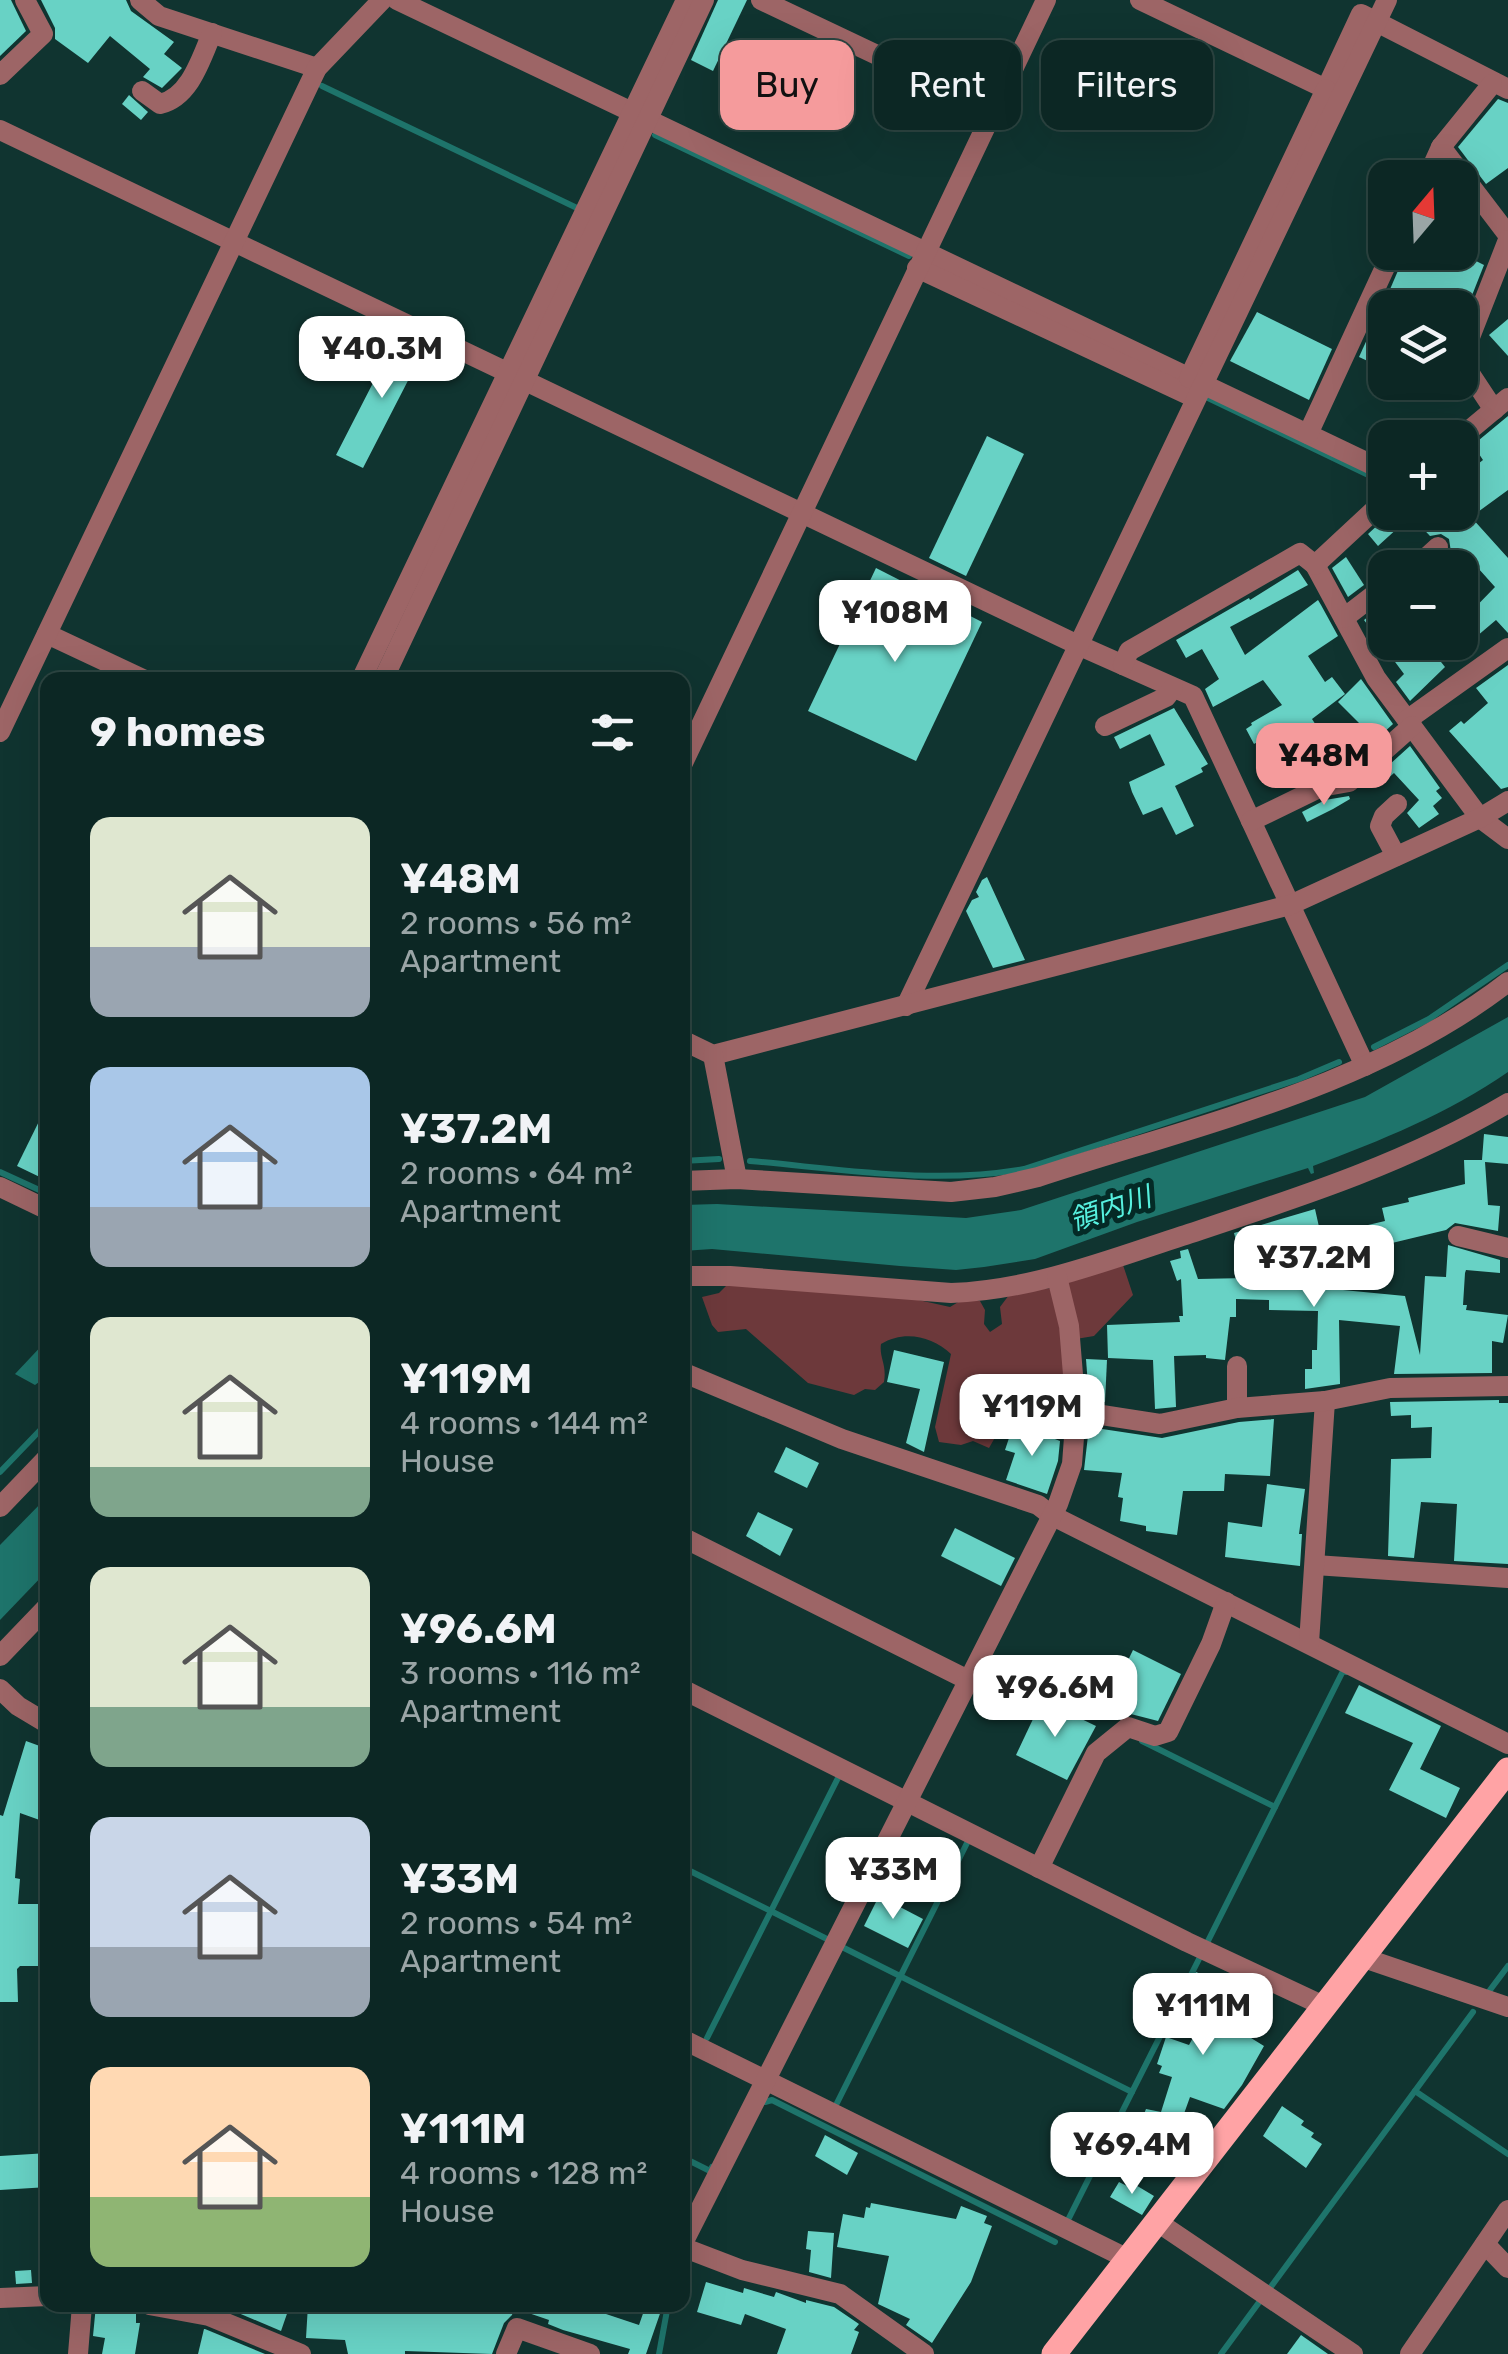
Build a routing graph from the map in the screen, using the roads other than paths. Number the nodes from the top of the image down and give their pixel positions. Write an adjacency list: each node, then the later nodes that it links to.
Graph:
1 (25, 0): 16 (street)
2 (140, 0): 12 (street)
3 (396, 0): 20 (street)
4 (686, 0): 20 (street)
5 (704, 0): 20 (street)
6 (761, 0): 14 (street)
7 (1046, 0): 13 (street)
8 (1140, 0): 18 (street)
9 (1386, 0): 11 (street)
10 (373, 2): 15 (street)
11 (1368, 12): 17 (street); 18 (street); 30 (street)
12 (212, 34): 15 (street); 19 (street)
13 (1021, 52)
14 (874, 54)
15 (317, 68): 26 (street)
16 (0, 75)
17 (1500, 86): 23 (street)
18 (1326, 88): 30 (street)
19 (142, 91)
20 (640, 116): 27 (street); 29 (street)
21 (0, 130): 26 (street)
22 (983, 130): 27 (street)
23 (1442, 147): 24 (street); 25 (street)
24 (1436, 160)
25 (1508, 238): 31 (street)
26 (234, 243): 29 (street); 42 (street)
27 (921, 260): 30 (street); 35 (street)
28 (1384, 270): 33 (street)
29 (516, 377): 35 (street); 47 (street); 48 (street)
30 (1196, 387): 33 (street); 43 (street)
31 (1501, 404): 32 (street)
32 (1478, 423)
33 (1308, 434): 34 (street)
34 (1368, 464)
35 (802, 512): 43 (street); 53 (street)
36 (1368, 516): 39 (street)
37 (1438, 547): 38 (street)
38 (1435, 550)
39 (1315, 565): 41 (street); 45 (street)
40 (1368, 599): 41 (street)
41 (1344, 618): 50 (street)
42 (47, 634): 46 (street); 52 (street)
43 (1078, 645): 45 (street); 62 (street)
44 (1508, 648): 50 (street)
45 (1123, 665): 49 (street)
46 (128, 672)
47 (365, 672)
48 (387, 672)
49 (1173, 688): 51 (street); 57 (street)
50 (1410, 723): 56 (street); 57 (street)
51 (1105, 726)
52 (0, 732)
53 (690, 747)
54 (1508, 801): 56 (street)
55 (1397, 804): 59 (street)
56 (1480, 818): 58 (street); 59 (street)
57 (1251, 821): 60 (street)
58 (1508, 839)
59 (1396, 856): 60 (street)
60 (1290, 905): 62 (street); 65 (street)
61 (1508, 982): 65 (street)
62 (906, 1006): 64 (street)
63 (690, 1044): 64 (street)
64 (713, 1055): 67 (street)
65 (1365, 1066): 67 (street)
66 (1508, 1103): 74 (street)
67 (737, 1179): 68 (street)
68 (690, 1180)
69 (0, 1188): 70 (street)
70 (40, 1206)
71 (1458, 1236): 72 (street)
72 (1508, 1248)
73 (690, 1276): 74 (street)
74 (1057, 1277): 81 (street)
75 (1238, 1366): 80 (street)
76 (690, 1375): 84 (street)
77 (1508, 1376): 78 (street)
78 (1507, 1386): 79 (street)
79 (1326, 1401): 80 (street); 86 (street)
80 (1237, 1408): 81 (street)
81 (1076, 1411): 84 (street)
82 (40, 1465): 83 (street)
83 (0, 1506)
84 (1051, 1514): 88 (street); 92 (street)
85 (690, 1541): 92 (street)
86 (1316, 1565): 87 (street); 90 (street)
87 (1508, 1578)
88 (1226, 1602): 90 (street); 99 (street)
89 (40, 1614): 91 (street)
90 (1309, 1643): 96 (street)
91 (0, 1656)
92 (968, 1680): 98 (street)
93 (0, 1689): 95 (street)
94 (690, 1693): 98 (street)
95 (40, 1719)
96 (1508, 1744)
97 (1508, 1770): 100 (main road)
98 (907, 1802): 99 (street); 104 (street)
99 (1039, 1868): 101 (street)
100 (1364, 1958): 101 (main road); 102 (street)
101 (1326, 2007): 106 (main road)
102 (1508, 2007)
103 (690, 2043): 104 (street)
104 (766, 2081): 107 (street); 110 (street)
105 (1508, 2210): 108 (street)
106 (1156, 2221): 110 (main road); 124 (street)
107 (690, 2230)
108 (1486, 2244): 111 (street); 125 (street)
109 (690, 2249): 122 (street)
110 (1126, 2258): 123 (main road)
111 (1508, 2268)
112 (40, 2296): 113 (street)
113 (0, 2298)
114 (81, 2312): 118 (street)
115 (213, 2312): 119 (street)
116 (516, 2312): 117 (street)
117 (516, 2328): 120 (street); 121 (street)
118 (78, 2354)
119 (301, 2354)
120 (506, 2354)
121 (590, 2354)
122 (924, 2354)
123 (1054, 2354)
124 (1353, 2354)
125 (1410, 2354)

